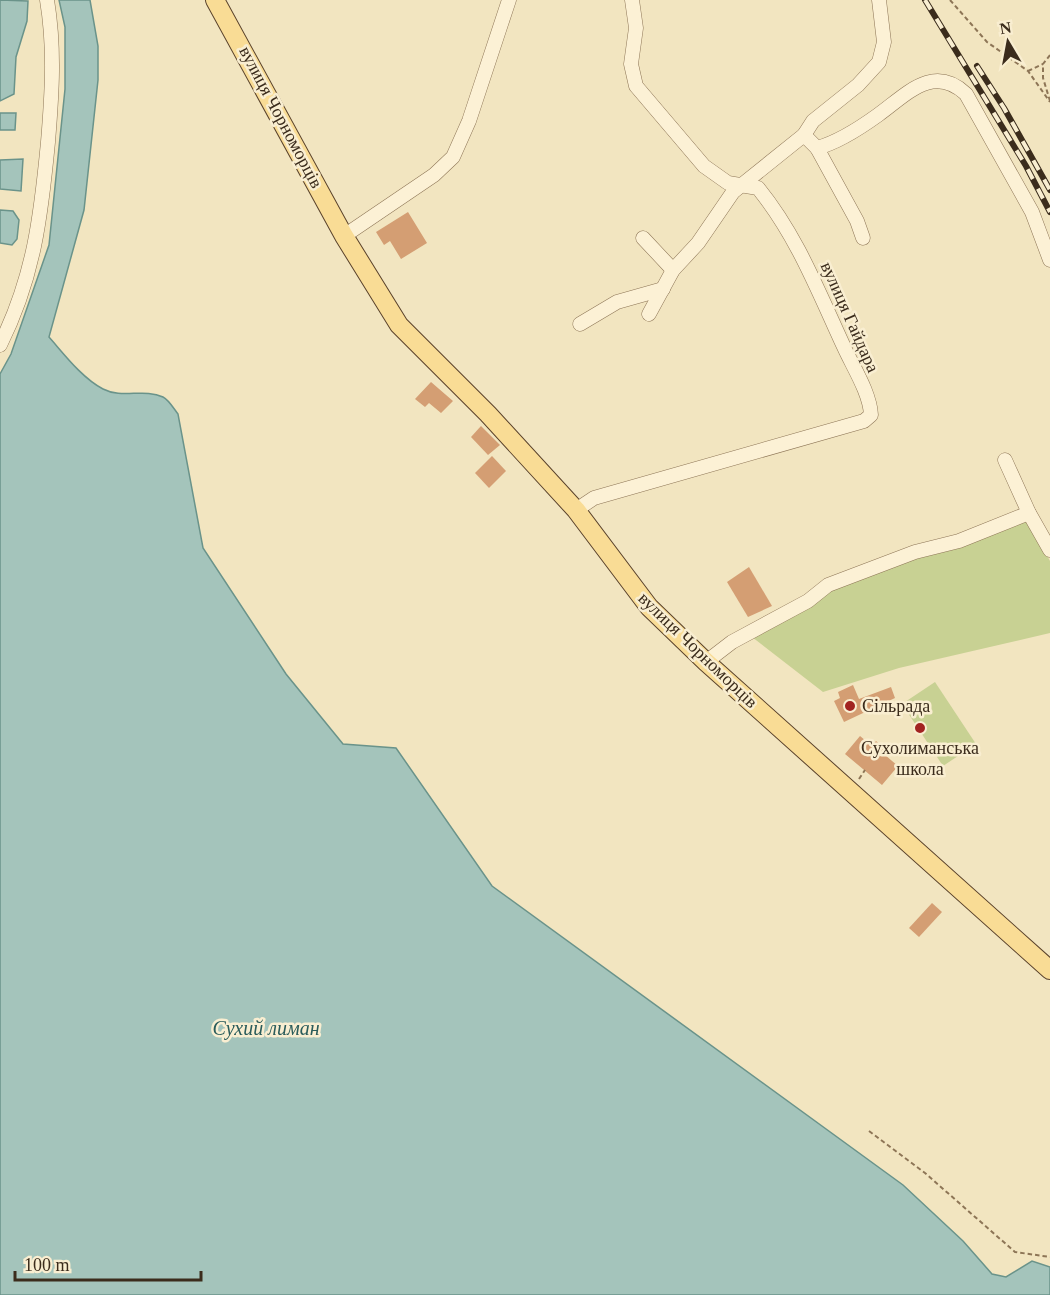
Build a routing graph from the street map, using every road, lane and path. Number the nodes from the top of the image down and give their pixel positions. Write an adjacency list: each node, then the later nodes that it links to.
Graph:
1 (47, 0): 22 (street)
2 (215, 0): 14 (main road, вулиця Чорноморців)
3 (509, 0): 14 (street)
4 (632, 0): 13 (street, вулиця Гайдара)
5 (879, 0): 11 (street)
6 (950, 0): 9 (path)
7 (1050, 55): 8 (path)
8 (1043, 64): 9 (path); 10 (path)
9 (1028, 71): 10 (path)
10 (1050, 102)
11 (804, 135): 12 (street); 13 (street)
12 (818, 148): 16 (street); 17 (street)
13 (742, 184): 18 (street); 24 (street, вулиця Гайдара)
14 (344, 236): 24 (main road, вулиця Чорноморців)
15 (644, 238): 18 (street)
16 (863, 238)
17 (1050, 260)
18 (673, 270): 19 (street)
19 (663, 289): 20 (street); 21 (street)
20 (649, 315)
21 (580, 324)
22 (0, 345)
23 (1005, 460): 25 (street)
24 (576, 510): 27 (main road, вулиця Чорноморців)
25 (1029, 513): 26 (street); 27 (street)
26 (1050, 550)
27 (706, 662): 28 (main road, вулиця Чорноморців)
28 (1050, 970)
29 (869, 1131): 30 (path)
30 (1050, 1257)

